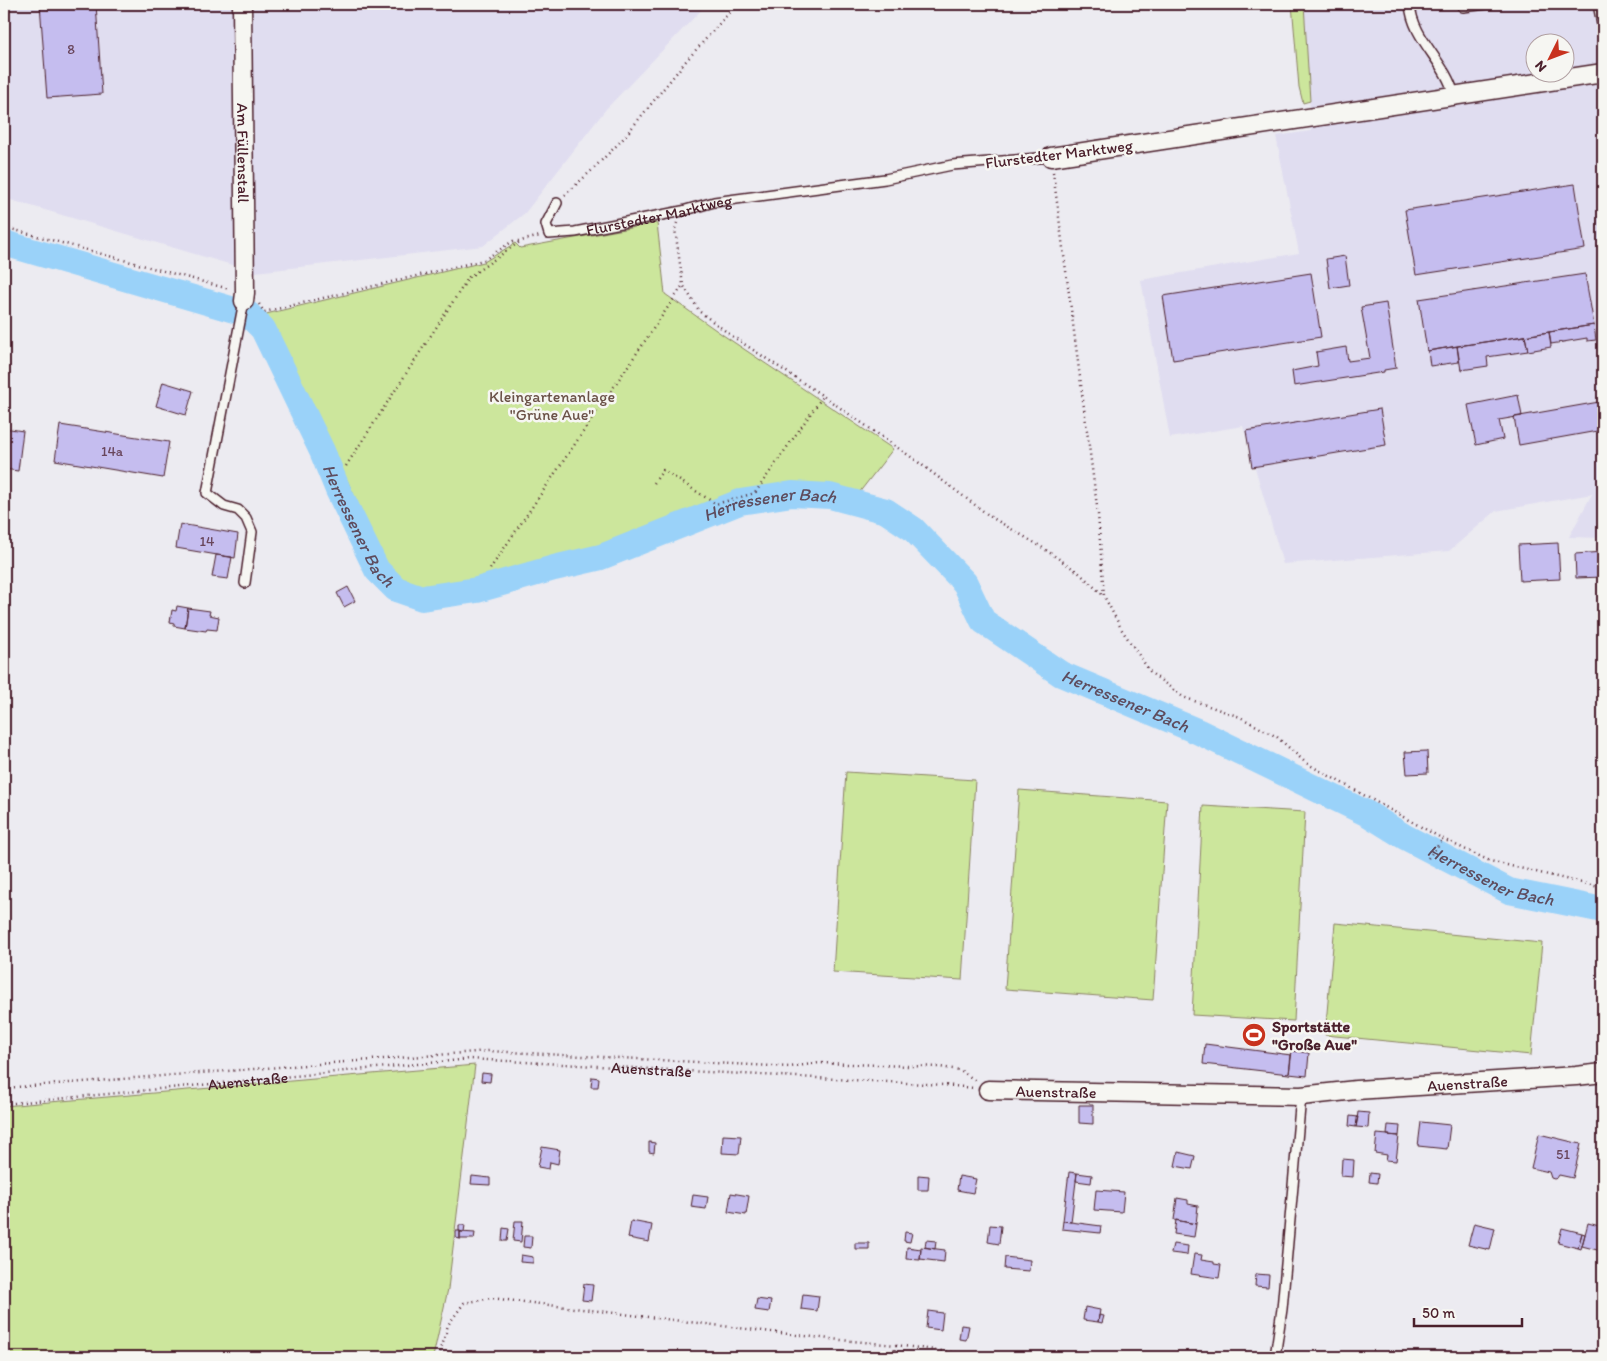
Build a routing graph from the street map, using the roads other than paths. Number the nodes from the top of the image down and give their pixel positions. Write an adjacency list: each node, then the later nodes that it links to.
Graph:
1 (242, 4): 11 (street, Am Füllenstall)
2 (1410, 4): 8 (lane)
3 (1463, 4): 4 (lane)
4 (1487, 4)
5 (1598, 4): 6 (lane)
6 (1603, 28)
7 (1603, 73): 8 (street, Flurstedter Marktweg)
8 (1454, 95): 9 (street, Flurstedter Marktweg)
9 (1051, 158): 10 (lane, Flurstedter Marktweg)
10 (557, 203)
11 (244, 297): 12 (lane)
12 (245, 583)
13 (1603, 1073): 15 (street, Auenstraße)
14 (988, 1090): 15 (street, Auenstraße)
15 (1301, 1096): 16 (lane)
16 (1274, 1357)

